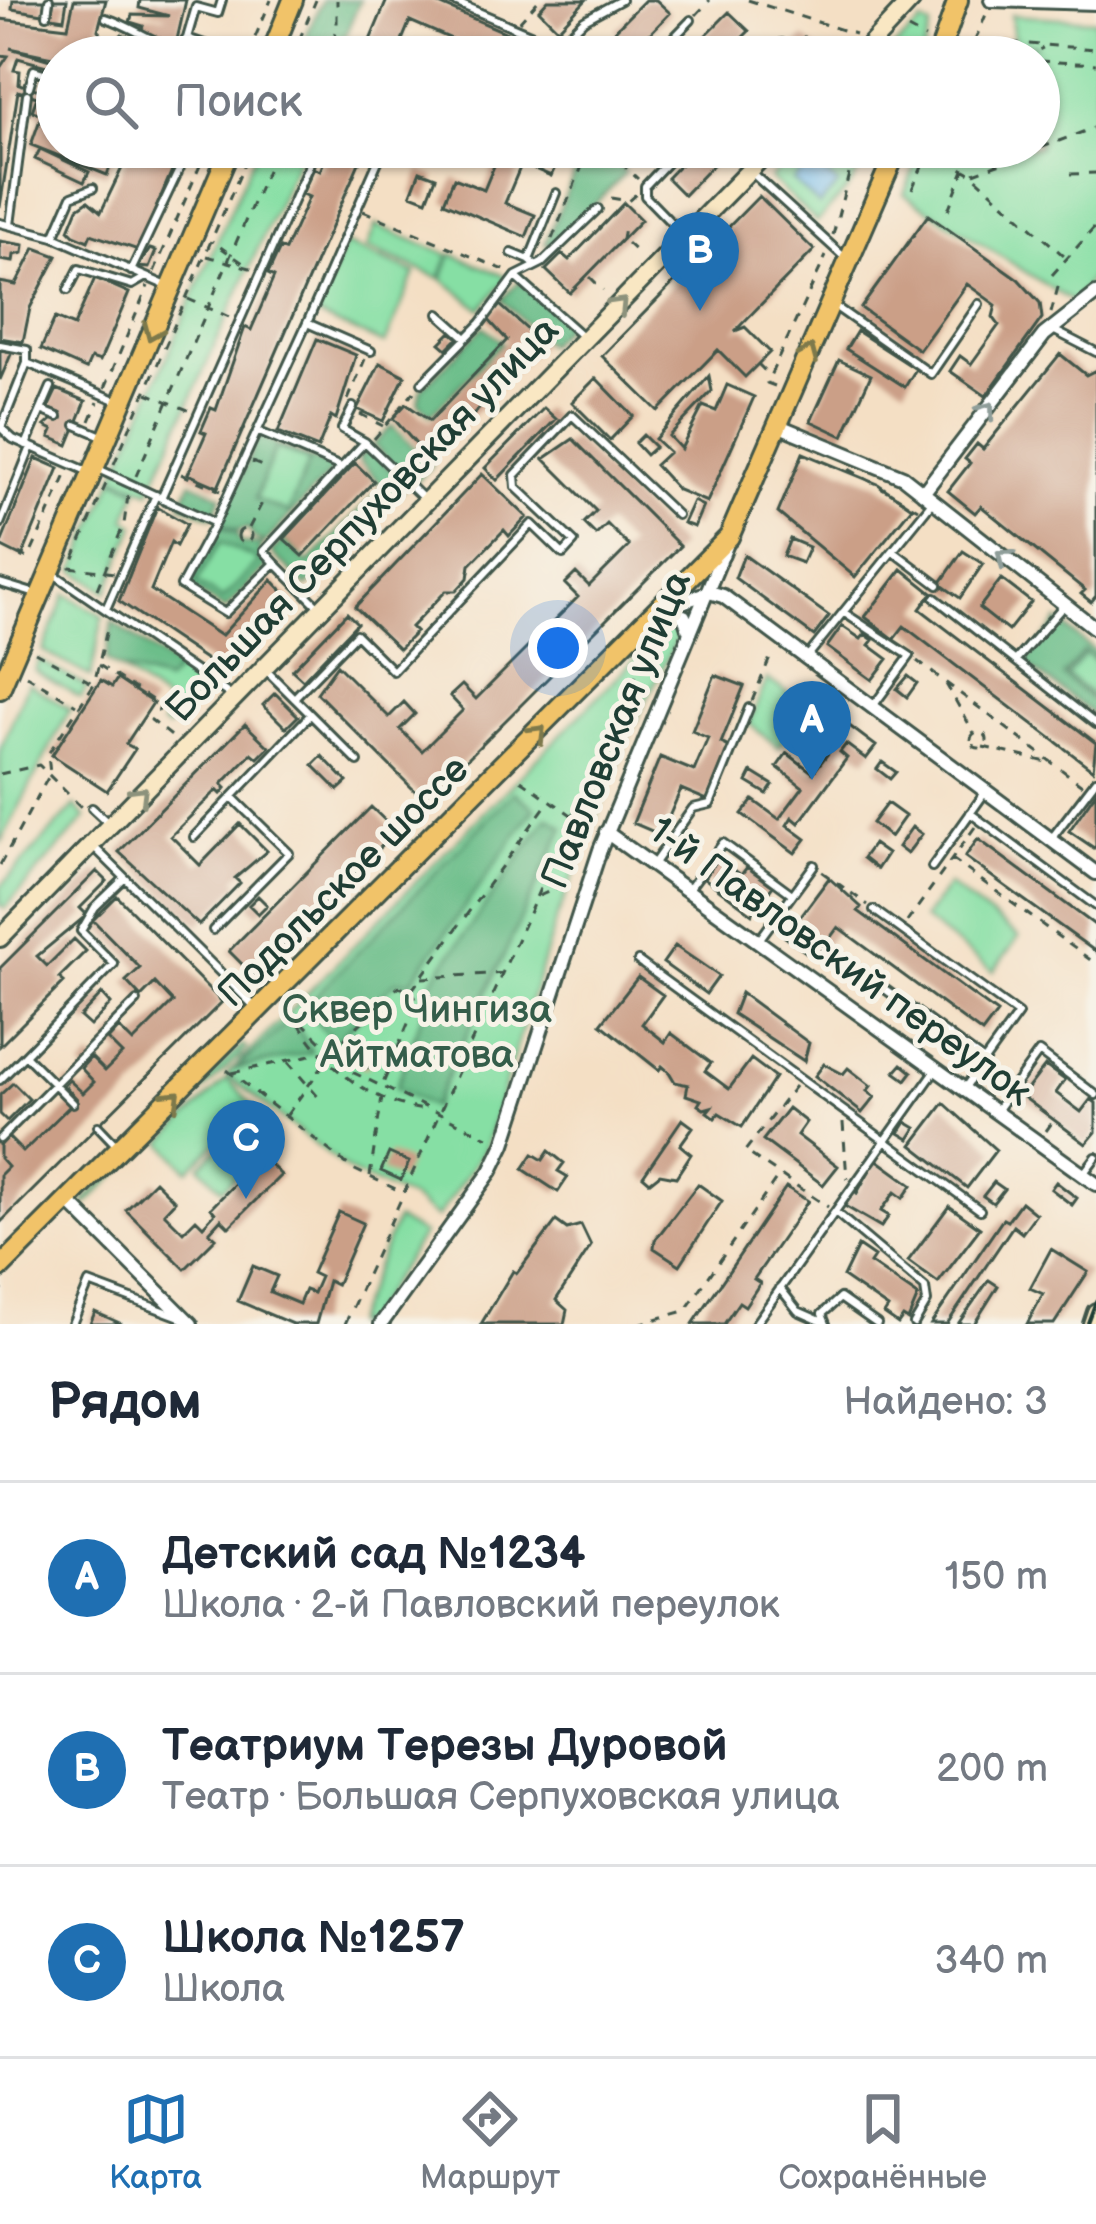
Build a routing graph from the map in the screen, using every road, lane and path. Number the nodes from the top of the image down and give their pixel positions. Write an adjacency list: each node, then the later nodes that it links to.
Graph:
1 (49, 0): 16 (lane)
2 (222, 0): 23 (lane)
3 (271, 0): 24 (path)
4 (293, 0): 25 (main road)
5 (316, 0): 26 (path)
6 (337, 0): 27 (path)
7 (450, 0): 20 (lane)
8 (539, 0): 20 (path)
9 (621, 0): 29 (lane)
10 (710, 0): 18 (path)
11 (748, 0): 21 (path)
12 (912, 0): 31 (street)
13 (958, 0): 33 (main road)
14 (1096, 3): 15 (street)
15 (989, 5): 34 (path)
16 (47, 15)
17 (106, 19): 22 (lane)
18 (691, 20): 30 (lane)
19 (907, 26): 32 (path)
20 (514, 27): 28 (lane)
21 (855, 34)
22 (135, 36)
23 (188, 36)
24 (254, 36)
25 (278, 36)
26 (301, 36)
27 (334, 36)
28 (534, 36)
29 (567, 36)
30 (675, 36)
31 (879, 36)
32 (920, 36)
33 (942, 36)
34 (977, 36)
35 (1060, 47): 36 (path)
36 (1096, 49)
37 (1060, 63): 38 (path)
38 (1096, 64)
39 (36, 71): 70 (lane)
40 (1096, 128): 41 (path)
41 (1060, 142)
42 (180, 168): 86 (lane)
43 (199, 168): 90 (path)
44 (223, 168): 94 (main road)
45 (243, 168): 77 (path)
46 (269, 168): 83 (path)
47 (307, 168): 137 (lane)
48 (375, 168): 67 (lane)
49 (580, 168): 85 (path)
50 (626, 168): 62 (path)
51 (662, 168): 62 (lane)
52 (752, 168): 58 (street, Большая Серпуховская улица)
53 (851, 168): 78 (path)
54 (889, 168): 84 (main road, Павловская улица)
55 (921, 168): 64 (path)
56 (989, 168): 60 (path)
57 (965, 169): 60 (path); 69 (path)
58 (749, 171): 74 (street, Большая Серпуховская улица); 78 (lane)
59 (1096, 173): 61 (path)
60 (972, 174): 82 (path)
61 (1070, 174)
62 (645, 186): 66 (path); 74 (lane)
63 (93, 188): 75 (lane)
64 (912, 189)
65 (556, 193): 85 (lane)
66 (611, 198)
67 (357, 208): 73 (path); 101 (lane)
68 (598, 209): 85 (lane)
69 (948, 210)
70 (5, 224): 75 (lane)
71 (624, 226): 80 (path)
72 (1096, 226): 82 (path)
73 (412, 232): 76 (path); 89 (path)
74 (685, 236): 105 (street, Большая Серпуховская улица, one-way to 74)
75 (54, 238): 86 (lane)
76 (409, 239)
77 (212, 241): 81 (path); 83 (path)
78 (830, 249): 84 (lane); 112 (path)
79 (512, 253): 85 (lane)
80 (639, 254)
81 (205, 256): 83 (path); 94 (path)
82 (1065, 257): 88 (path)
83 (232, 260): 98 (path)
84 (849, 260): 96 (main road, Павловская улица)
85 (536, 263): 89 (lane)
86 (131, 271): 90 (lane)
87 (589, 275): 93 (path)
88 (1052, 275)
89 (516, 276): 104 (lane); 105 (lane)
90 (149, 278): 92 (lane); 94 (lane); 117 (path)
91 (1060, 280): 102 (path)
92 (68, 290)
93 (603, 290)
94 (178, 293): 98 (path); 116 (path); 117 (main road, one-way to 117)
95 (1096, 294): 102 (street)
96 (830, 303): 97 (lane); 124 (main road, Павловская улица, one-way to 96)
97 (979, 304)
98 (210, 308): 100 (path); 118 (path)
99 (439, 314): 104 (lane)
100 (228, 316)
101 (307, 323): 103 (lane); 128 (lane)
102 (1048, 332): 109 (lane); 144 (street, one-way to 102)
103 (340, 337): 107 (lane); 108 (lane)
104 (466, 338): 113 (lane)
105 (586, 340): 145 (street, Большая Серпуховская улица)
106 (0, 345): 110 (lane)
107 (335, 347)
108 (370, 350): 119 (path)
109 (1096, 352)
110 (28, 363): 117 (lane); 125 (lane)
111 (758, 364): 112 (path)
112 (770, 376): 114 (path)
113 (422, 383): 126 (path)
114 (775, 386)
115 (51, 387): 120 (lane)
116 (146, 392): 118 (path); 138 (path)
117 (111, 398): 127 (path); 129 (main road)
118 (168, 402): 121 (path); 140 (path)
119 (354, 409): 126 (path); 130 (lane)
120 (41, 410): 122 (lane); 131 (lane)
121 (187, 410)
122 (58, 417)
123 (76, 425): 127 (lane)
124 (777, 425): 144 (street); 152 (main road, Павловская улица)
125 (0, 427): 131 (lane)
126 (384, 427): 130 (path)
127 (87, 430): 129 (lane)
128 (257, 431): 132 (lane); 135 (lane)
129 (106, 437): 138 (main road)
130 (367, 444): 135 (lane); 145 (lane)
131 (29, 446): 134 (lane); 150 (lane)
132 (245, 459): 136 (path); 142 (lane)
133 (836, 463): 147 (path)
134 (71, 465): 138 (lane); 141 (path)
135 (341, 467): 161 (lane)
136 (267, 468)
137 (173, 470): 142 (path); 143 (lane)
138 (98, 471): 140 (lane); 162 (main road); 163 (path)
139 (55, 479): 141 (path)
140 (132, 484): 143 (lane); 163 (path)
141 (61, 485): 157 (path)
142 (228, 494): 149 (lane)
143 (159, 496): 149 (lane); 164 (lane)
144 (928, 497): 147 (lane); 171 (street, one-way to 144)
145 (428, 502): 172 (street, Большая Серпуховская улица)
146 (262, 503): 151 (path)
147 (924, 513): 156 (lane)
148 (677, 515): 190 (lane)
149 (215, 523): 161 (lane)
150 (0, 524)
151 (248, 530): 153 (path); 154 (path)
152 (729, 537): 168 (street, Павловская улица); 173 (main road, Подольское шоссе)
153 (251, 539): 154 (path); 155 (path)
154 (242, 542): 158 (path)
155 (260, 543)
156 (893, 550): 166 (lane); 175 (lane)
157 (32, 551)
158 (238, 551)
159 (19, 554): 160 (path)
160 (29, 559)
161 (275, 562): 172 (lane)
162 (49, 570): 169 (main road); 174 (lane)
163 (104, 572): 164 (path); 167 (path)
164 (121, 574): 174 (lane)
165 (0, 583): 169 (lane)
166 (938, 585)
167 (96, 591)
168 (709, 592): 173 (street); 177 (street, Павловская улица); 181 (street)
169 (39, 596): 189 (main road)
170 (935, 598): 183 (lane)
171 (1064, 604): 176 (street); 183 (lane)
172 (323, 610): 185 (street, Большая Серпуховская улица)
173 (659, 610): 177 (street); 248 (main road, Подольское шоссе, one-way to 173)
174 (108, 611): 184 (path); 191 (lane)
175 (843, 612): 180 (lane); 181 (lane)
176 (1096, 629)
177 (689, 634): 216 (street, Павловская улица)
178 (35, 652): 188 (path)
179 (646, 652): 213 (path)
180 (910, 656): 187 (path); 192 (lane)
181 (807, 657): 192 (street)
182 (770, 658): 194 (path)
183 (1016, 660): 196 (lane)
184 (99, 665): 188 (path); 198 (path)
185 (265, 669): 190 (lane); 191 (street, Большая Серпуховская улица)
186 (26, 675): 193 (path)
187 (945, 682): 197 (path); 202 (path)
188 (94, 684): 193 (path)
189 (0, 689)
190 (294, 698): 195 (lane)
191 (236, 699): 215 (street, Большая Серпуховская улица, one-way to 191)
192 (873, 706): 207 (street)
193 (79, 707): 204 (path)
194 (749, 708): 224 (lane)
195 (310, 715): 201 (lane); 209 (lane)
196 (1096, 724)
197 (974, 733): 199 (path); 199 (path)
198 (176, 740)
199 (980, 748): 200 (path); 202 (path)
200 (972, 761)
201 (358, 762)
202 (1053, 764): 208 (path)
203 (0, 774): 204 (path)
204 (50, 774): 211 (path); 222 (path)
205 (1096, 780): 208 (lane)
206 (520, 781): 210 (path)
207 (986, 790): 212 (lane); 219 (street)
208 (1088, 790): 219 (lane)
209 (233, 798): 218 (lane); 236 (lane)
210 (549, 801): 213 (path); 244 (path)
211 (90, 811): 215 (lane)
212 (970, 813): 214 (lane); 227 (lane)
213 (577, 819): 217 (path)
214 (979, 820): 223 (path); 234 (lane)
215 (110, 825): 220 (street, Большая Серпуховская улица)
216 (606, 832): 224 (street, 1-й Павловский переулок); 297 (street, Павловская улица)
217 (564, 836): 221 (path); 233 (path)
218 (194, 837)
219 (1051, 839): 228 (street)
220 (90, 844): 229 (lane); 238 (street, Большая Серпуховская улица)
221 (584, 844)
222 (3, 854): 225 (path)
223 (952, 859): 237 (path); 242 (path)
224 (654, 863): 231 (street, 1-й Павловский переулок)
225 (0, 865)
226 (814, 865): 232 (lane); 235 (path)
227 (932, 867)
228 (1094, 868)
229 (125, 878): 248 (lane); 253 (lane)
230 (570, 882): 233 (path)
231 (689, 889): 232 (lane); 239 (street, 1-й Павловский переулок)
232 (792, 895): 239 (lane)
233 (537, 897): 243 (path)
234 (1096, 906)
235 (874, 910): 237 (lane)
236 (213, 930)
237 (902, 930): 256 (lane)
238 (0, 938)
239 (759, 940): 258 (street, 1-й Павловский переулок)
240 (838, 955): 256 (lane)
241 (638, 961): 259 (lane)
242 (1096, 964)
243 (504, 973): 244 (path); 271 (path)
244 (420, 978): 245 (path)
245 (412, 990): 250 (path); 255 (path)
246 (137, 1001): 261 (lane)
247 (289, 1009): 249 (path)
248 (261, 1012): 279 (main road, Подольское шоссе, one-way to 248)
249 (296, 1016): 251 (path); 252 (path)
250 (354, 1030): 251 (path); 255 (path)
251 (330, 1052): 252 (path); 257 (path); 263 (path)
252 (317, 1054): 254 (path); 257 (path)
253 (25, 1055): 260 (lane); 261 (lane)
254 (287, 1060): 262 (path); 272 (path)
255 (394, 1060): 263 (path)
256 (984, 1060): 264 (lane)
257 (326, 1061): 262 (path); 266 (path)
258 (937, 1069): 264 (street, 1-й Павловский переулок); 278 (lane)
259 (800, 1079): 269 (lane); 282 (path)
260 (0, 1080)
261 (55, 1084): 268 (lane); 277 (lane)
262 (308, 1086): 267 (path); 272 (path)
263 (382, 1088): 266 (path); 271 (path)
264 (964, 1088): 270 (street, 1-й Павловский переулок)
265 (1096, 1095): 270 (lane)
266 (382, 1096): 271 (path); 283 (path)
267 (319, 1098)
268 (73, 1103)
269 (842, 1109): 278 (lane); 286 (path)
270 (996, 1111): 281 (street, 1-й Павловский переулок)
271 (433, 1112): 276 (path); 285 (path)
272 (286, 1116): 283 (path)
273 (1054, 1120): 275 (path)
274 (98, 1126): 279 (lane)
275 (1046, 1132)
276 (488, 1137)
277 (0, 1139)
278 (885, 1141): 286 (lane); 288 (lane)
279 (120, 1149): 287 (main road, Подольское шоссе)
280 (1096, 1157): 281 (lane)
281 (1083, 1174): 284 (street, 1-й Павловский переулок)
282 (779, 1175): 289 (path); 298 (path)
283 (370, 1178): 285 (path)
284 (1096, 1184)
285 (401, 1192): 296 (path)
286 (849, 1193): 289 (lane)
287 (68, 1201): 290 (main road, Подольское шоссе); 293 (street)
288 (980, 1210)
289 (835, 1212): 291 (lane); 301 (lane)
290 (0, 1268)
291 (780, 1288): 294 (lane); 299 (lane)
292 (1096, 1312): 302 (street)
293 (187, 1321): 295 (lane)
294 (824, 1323): 300 (lane)
295 (72, 1324)
296 (345, 1324)
297 (381, 1324)
298 (638, 1324)
299 (755, 1324)
300 (878, 1324)
301 (914, 1324)
302 (1092, 1324)

